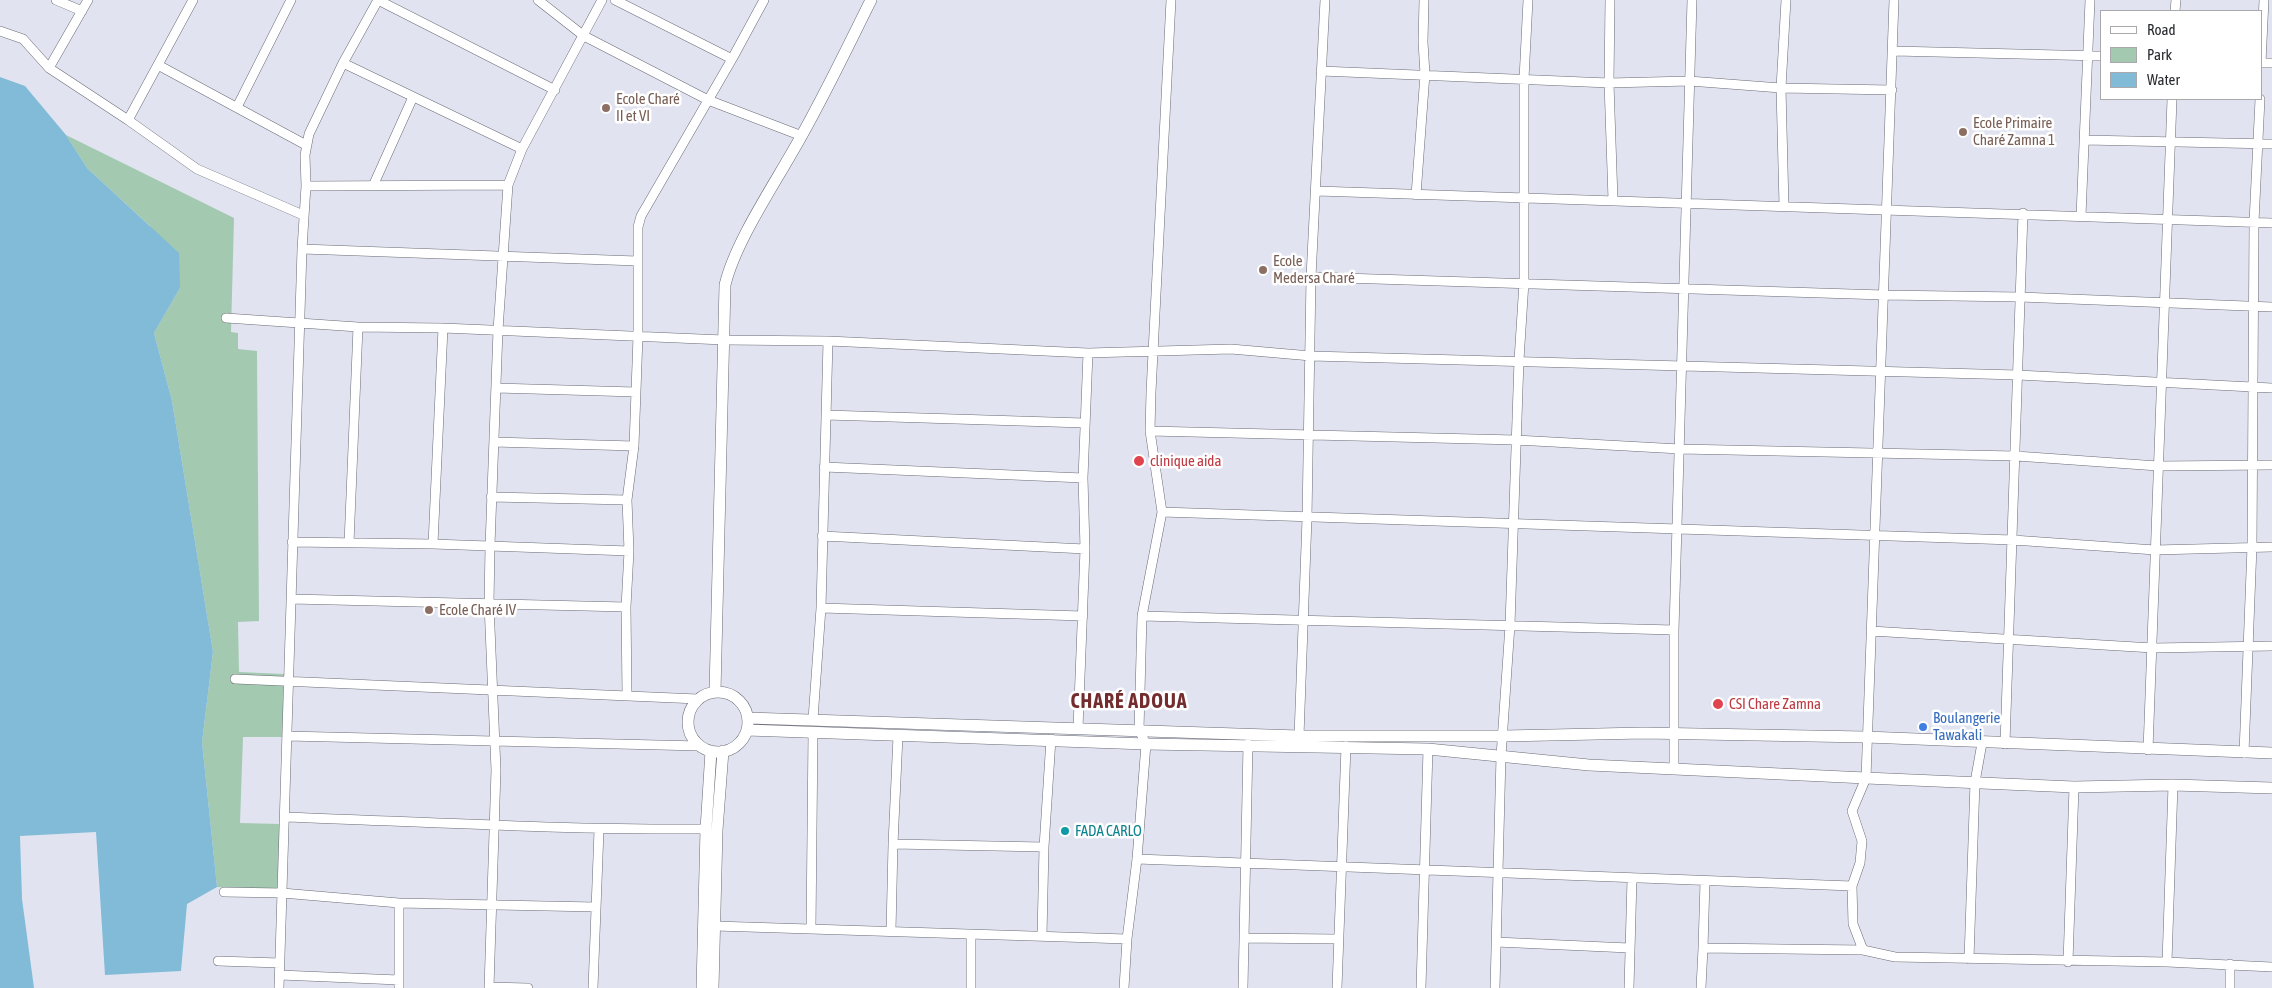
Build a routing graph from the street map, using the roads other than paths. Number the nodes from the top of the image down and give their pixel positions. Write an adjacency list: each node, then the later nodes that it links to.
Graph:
1 (56, 0): 20 (street)
2 (88, 0): 20 (street)
3 (193, 0): 29 (street)
4 (291, 0): 43 (street)
5 (538, 0): 22 (street)
6 (602, 0): 22 (street)
7 (615, 0): 27 (street)
8 (764, 0): 27 (street)
9 (871, 0): 45 (street)
10 (1171, 0): 87 (street)
11 (1325, 0): 31 (street)
12 (1424, 0): 32 (street)
13 (1528, 0): 33 (street)
14 (1610, 0): 35 (street)
15 (1692, 0): 34 (street)
16 (1786, 0): 36 (street)
17 (1894, 0): 24 (street)
18 (2090, 0): 25 (street)
19 (2264, 0): 23 (street)
20 (82, 11): 30 (street)
21 (0, 32): 30 (street)
22 (584, 36): 37 (street); 40 (street)
23 (2262, 42)
24 (1894, 51): 25 (street); 38 (street)
25 (2088, 55): 26 (street); 46 (street)
26 (2100, 56)
27 (732, 59): 40 (street)
28 (343, 63): 37 (street); 39 (street); 50 (street)
29 (158, 65): 43 (street); 44 (street)
30 (49, 68): 44 (street)
31 (1321, 70): 32 (street); 55 (street)
32 (1425, 74): 33 (street); 56 (street)
33 (1524, 79): 35 (street); 57 (street)
34 (1689, 81): 35 (street); 36 (street); 59 (street)
35 (1608, 83): 58 (street)
36 (1781, 88): 38 (street); 60 (street)
37 (555, 90): 51 (street)
38 (1892, 90): 61 (street)
39 (413, 97): 51 (street); 54 (street)
40 (708, 100): 45 (street); 70 (street)
41 (2172, 100): 47 (street)
42 (2260, 100): 48 (street)
43 (236, 107): 50 (street)
44 (128, 120): 63 (street)
45 (802, 136): 85 (street)
46 (2085, 140): 47 (street); 64 (street)
47 (2170, 141): 48 (street); 65 (street)
48 (2259, 144): 49 (street); 66 (street)
49 (2272, 144)
50 (306, 145): 53 (street)
51 (522, 149): 52 (street)
52 (508, 185): 54 (street); 69 (street)
53 (306, 186): 54 (street); 63 (street)
54 (373, 186)
55 (1317, 191): 56 (street); 71 (street)
56 (1416, 195): 57 (street)
57 (1524, 198): 58 (street); 72 (street)
58 (1613, 200): 59 (street)
59 (1687, 203): 60 (street); 73 (street)
60 (1784, 206): 61 (street)
61 (1888, 209): 62 (street); 74 (street)
62 (2023, 213): 64 (street); 75 (street)
63 (303, 215): 68 (street)
64 (2081, 216): 65 (street)
65 (2167, 220): 66 (street); 76 (street)
66 (2254, 222): 67 (street); 77 (street)
67 (2272, 222)
68 (302, 249): 69 (street); 80 (street)
69 (502, 257): 70 (street); 83 (street)
70 (637, 261): 84 (street)
71 (1312, 276): 72 (street); 89 (street)
72 (1524, 282): 73 (street); 90 (street)
73 (1685, 288): 74 (street); 91 (street)
74 (1884, 295): 75 (street); 92 (street)
75 (2020, 297): 76 (street); 93 (street)
76 (2166, 303): 77 (street); 94 (street)
77 (2253, 306): 78 (street); 96 (street)
78 (2272, 307)
79 (226, 318): 80 (street)
80 (300, 324): 81 (street); 123 (street)
81 (358, 327): 82 (street); 124 (street)
82 (443, 328): 83 (street); 125 (street)
83 (498, 330): 84 (street); 95 (street)
84 (638, 336): 85 (street); 98 (street)
85 (724, 340): 86 (street); 149 (street)
86 (828, 341): 88 (street); 99 (street)
87 (1154, 351): 88 (street); 89 (street); 101 (street)
88 (1088, 353): 100 (street)
89 (1311, 356): 90 (street); 102 (street)
90 (1519, 360): 91 (street); 103 (street)
91 (1682, 366): 92 (street); 106 (street)
92 (1881, 371): 93 (street); 107 (street)
93 (2018, 375): 94 (street); 108 (street)
94 (2162, 383): 96 (street); 111 (street)
95 (496, 388): 98 (street); 104 (street)
96 (2252, 388): 97 (street); 109 (street)
97 (2272, 388)
98 (636, 392): 105 (street)
99 (826, 415): 100 (street); 112 (street)
100 (1084, 423): 113 (street)
101 (1150, 431): 102 (street); 116 (street)
102 (1307, 435): 103 (street); 117 (street)
103 (1516, 440): 106 (street); 118 (street)
104 (494, 442): 105 (street); 114 (street)
105 (634, 446): 115 (street)
106 (1680, 449): 107 (street); 119 (street)
107 (1878, 452): 108 (street); 121 (street)
108 (2016, 456): 111 (street); 122 (street)
109 (2253, 464): 110 (street); 111 (street); 127 (street)
110 (2272, 465)
111 (2158, 466): 130 (street)
112 (824, 467): 113 (street); 120 (street)
113 (1083, 478): 129 (street)
114 (492, 498): 115 (street); 126 (street)
115 (627, 500): 131 (street)
116 (1162, 512): 117 (street); 137 (street)
117 (1307, 518): 118 (street); 138 (street)
118 (1513, 525): 119 (street); 139 (street)
119 (1677, 530): 121 (street); 140 (street)
120 (822, 536): 129 (street); 135 (street)
121 (1874, 536): 122 (street); 141 (street)
122 (2013, 540): 130 (street); 142 (street)
123 (292, 542): 124 (street); 132 (street)
124 (349, 542): 125 (street)
125 (433, 544): 126 (street)
126 (490, 546): 131 (street); 133 (street)
127 (2252, 546): 128 (street); 130 (street); 143 (street)
128 (2272, 547)
129 (1086, 549): 136 (street)
130 (2156, 550): 145 (street)
131 (630, 551): 134 (street)
132 (291, 599): 133 (street); 147 (street)
133 (489, 604): 134 (street); 148 (street)
134 (626, 607): 150 (street)
135 (821, 608): 136 (street); 153 (street)
136 (1083, 616): 154 (street)
137 (1142, 616): 138 (street); 156 (street)
138 (1302, 618): 139 (street); 161 (street)
139 (1510, 625): 140 (street); 162 (street)
140 (1674, 630): 158 (street)
141 (1871, 631): 142 (street); 163 (street)
142 (2010, 638): 145 (street); 169 (street)
143 (2249, 646): 144 (street); 145 (street); 175 (street)
144 (2272, 646)
145 (2153, 648): 173 (street)
146 (235, 679): 147 (street)
147 (288, 681): 148 (street); 159 (street)
148 (491, 690): 150 (street); 165 (street)
149 (715, 692): 151 (street); 152 (street)
150 (627, 696): 151 (street)
151 (698, 699): 172 (street)
152 (748, 718): 153 (street); 155 (street)
153 (813, 719): 154 (street)
154 (1078, 728): 156 (street)
155 (747, 730): 157 (street); 174 (street)
156 (1139, 730): 161 (street); 167 (street)
157 (813, 732): 160 (street); 204 (street)
158 (1674, 735): 162 (street); 163 (street); 178 (street)
159 (287, 736): 165 (street); 184 (street)
160 (898, 736): 164 (street); 188 (street)
161 (1299, 736): 162 (street)
162 (1504, 736): 177 (street)
163 (1866, 738): 166 (street); 179 (street)
164 (1051, 740): 167 (street); 189 (street)
165 (495, 741): 172 (street); 185 (street)
166 (1982, 743): 169 (street); 180 (street)
167 (1146, 744): 168 (street); 190 (street)
168 (1248, 744): 170 (street); 191 (street)
169 (2005, 744): 173 (street)
170 (1346, 746): 171 (street); 192 (street)
171 (1428, 748): 177 (street); 193 (street)
172 (705, 749): 174 (street); 186 (street)
173 (2148, 750): 175 (street)
174 (723, 751): 203 (street)
175 (2244, 752): 176 (street)
176 (2272, 753)
177 (1501, 756): 178 (street); 194 (street)
178 (1674, 769): 179 (street)
179 (1866, 778): 180 (street); 197 (street)
180 (1975, 782): 182 (street); 215 (street)
181 (2173, 785): 182 (street); 183 (street); 218 (street)
182 (2074, 787): 217 (street)
183 (2272, 788)
184 (285, 818): 185 (street); 199 (street)
185 (494, 824): 187 (street); 201 (street)
186 (706, 829): 187 (street); 228 (street)
187 (599, 830): 202 (street)
188 (893, 844): 189 (street); 205 (street)
189 (1044, 847): 207 (street)
190 (1137, 859): 191 (street); 209 (street)
191 (1245, 863): 192 (street); 208 (street)
192 (1340, 868): 193 (street); 210 (street)
193 (1423, 871): 194 (street); 234 (street)
194 (1497, 873): 195 (street); 211 (street)
195 (1632, 878): 196 (street); 212 (street)
196 (1705, 881): 197 (street); 213 (street)
197 (1852, 886): 214 (street)
198 (224, 892): 199 (street)
199 (282, 893): 200 (street); 219 (street)
200 (399, 903): 201 (street); 223 (street)
201 (492, 906): 202 (street); 225 (street)
202 (596, 907): 227 (street)
203 (715, 926): 204 (street); 229 (street)
204 (812, 929): 205 (street)
205 (891, 931): 206 (street)
206 (971, 935): 207 (street); 230 (street)
207 (1042, 936): 209 (street)
208 (1244, 938): 210 (street); 232 (street)
209 (1127, 939): 231 (street)
210 (1337, 939): 233 (street)
211 (1496, 942): 212 (street); 235 (street)
212 (1629, 948): 236 (street)
213 (1703, 948): 214 (street); 237 (street)
214 (1864, 950): 215 (street)
215 (1969, 959): 217 (street)
216 (218, 961): 219 (street)
217 (2068, 962): 218 (street)
218 (2167, 962): 220 (street)
219 (280, 963): 222 (street)
220 (2230, 964): 221 (street); 238 (street)
221 (2272, 967)
222 (280, 975): 223 (street); 224 (street)
223 (399, 984)
224 (279, 988)
225 (489, 988): 226 (street)
226 (528, 988)
227 (593, 988)
228 (702, 988)
229 (714, 988)
230 (971, 988)
231 (1124, 988)
232 (1243, 988)
233 (1337, 988)
234 (1421, 988)
235 (1495, 988)
236 (1629, 988)
237 (1702, 988)
238 (2230, 988)

